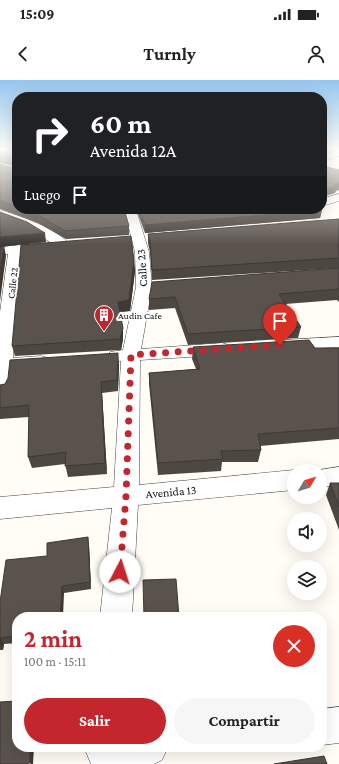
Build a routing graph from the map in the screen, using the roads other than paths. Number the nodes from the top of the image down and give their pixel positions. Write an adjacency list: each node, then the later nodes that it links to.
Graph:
1 (339, 197): 2 (street)
2 (327, 201)
3 (0, 214): 6 (street)
4 (133, 214): 11 (street, Calle 23)
5 (79, 244): 6 (street)
6 (63, 245): 7 (street)
7 (8, 250): 14 (street, Calle 22)
8 (339, 342): 9 (street)
9 (262, 347)
10 (239, 348): 11 (street)
11 (131, 355): 12 (street); 19 (street, Calle 23)
12 (101, 357)
13 (56, 361): 14 (street)
14 (1, 365): 15 (street, Calle 22)
15 (0, 389)
16 (339, 476): 17 (street)
17 (327, 477)
18 (287, 481): 19 (street, Avenida 13)
19 (126, 496): 20 (street, Avenida 13); 21 (street, Calle 23)
20 (0, 508)
21 (116, 612)
22 (339, 725): 23 (street)
23 (327, 726)
24 (117, 752): 25 (street)
25 (104, 754)

